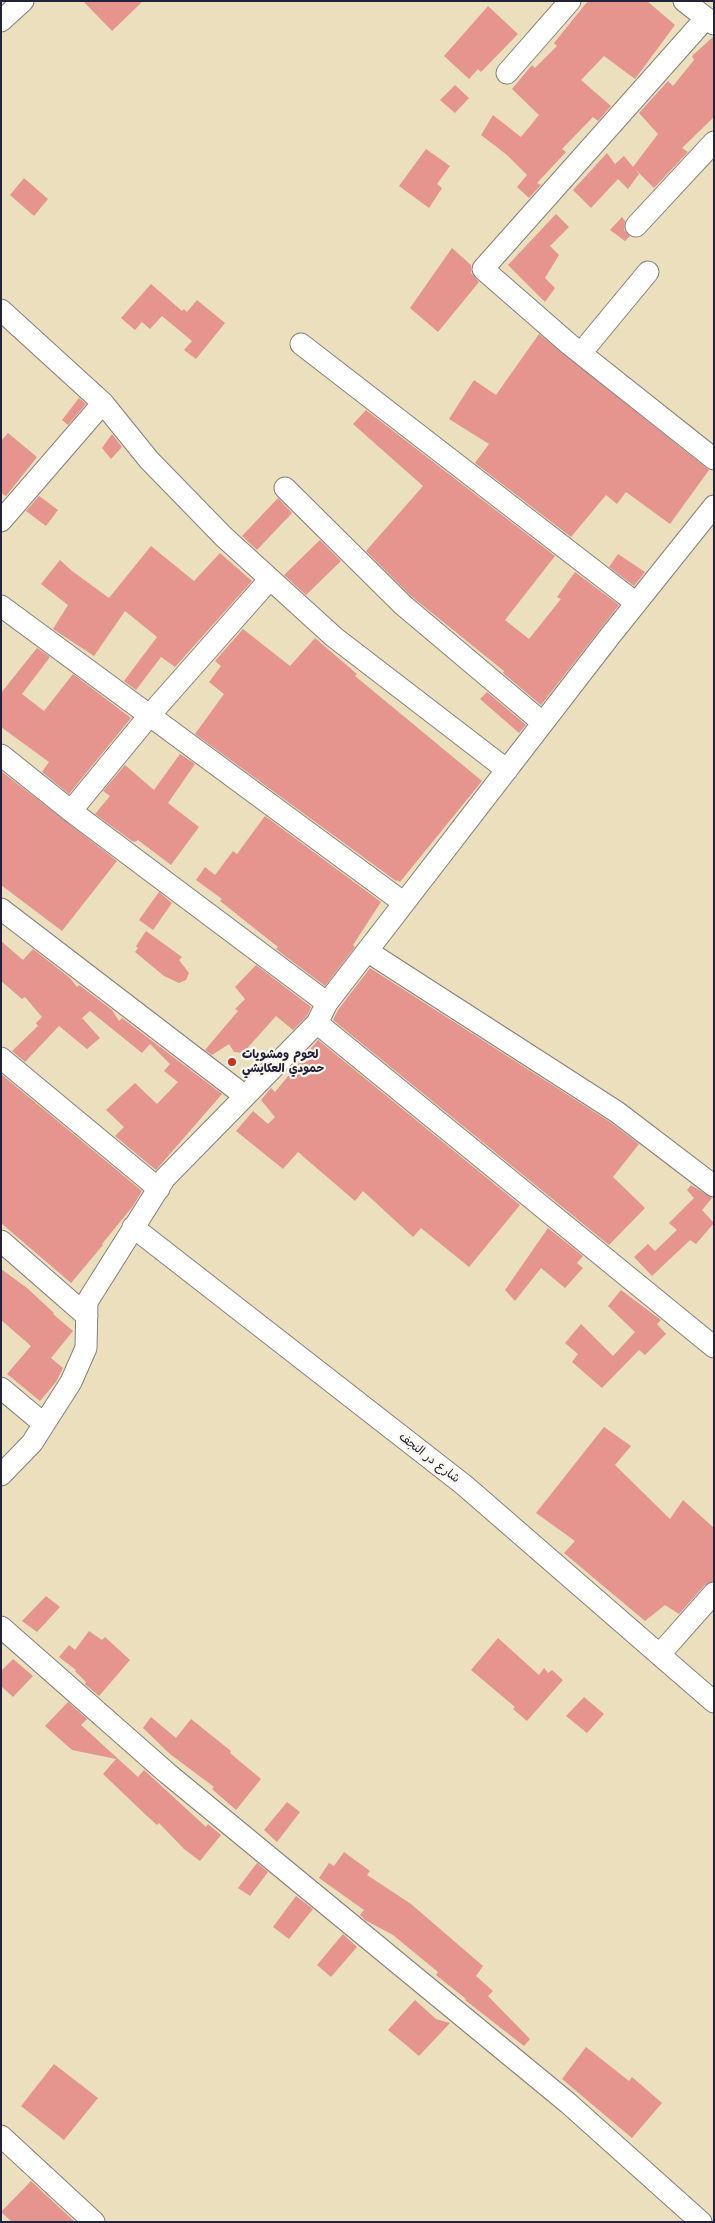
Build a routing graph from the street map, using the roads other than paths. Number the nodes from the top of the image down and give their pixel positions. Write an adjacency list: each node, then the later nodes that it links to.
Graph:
1 (23, 1): 4 (street)
2 (570, 1): 6 (street)
3 (684, 1): 5 (street)
4 (1, 21)
5 (710, 21): 12 (street)
6 (507, 73)
7 (714, 142): 8 (street)
8 (636, 226)
9 (648, 272): 12 (street)
10 (1, 310): 13 (street)
11 (301, 344): 19 (street)
12 (581, 353): 14 (street)
13 (104, 402): 17 (street); 18 (street)
14 (714, 458)
15 (285, 488): 22 (street)
16 (714, 506): 19 (street)
17 (1, 521)
18 (270, 579): 21 (street); 24 (street)
19 (636, 603): 22 (street)
20 (1, 606): 21 (street)
21 (149, 716): 25 (street); 26 (street)
22 (543, 723): 24 (street)
23 (1, 755): 25 (street)
24 (507, 770): 26 (street)
25 (71, 811): 29 (street)
26 (404, 903): 28 (street)
27 (1, 908): 32 (street)
28 (367, 951): 29 (street); 33 (street)
29 (327, 1003): 30 (street)
30 (317, 1023): 32 (street); 38 (street)
31 (1, 1058): 34 (street)
32 (245, 1096): 34 (street)
33 (714, 1186)
34 (159, 1189): 35 (street)
35 (133, 1227): 37 (street); 44 (street, شارع در النجف)
36 (1, 1241): 37 (street)
37 (87, 1316): 40 (street)
38 (714, 1346)
39 (1, 1388): 40 (street)
40 (44, 1424): 41 (street)
41 (1, 1475)
42 (714, 1593): 44 (street)
43 (1, 1627): 48 (street)
44 (660, 1654): 45 (street, شارع در النجف)
45 (714, 1702)
46 (1, 2136): 47 (street)
47 (94, 2222)
48 (701, 2222)

